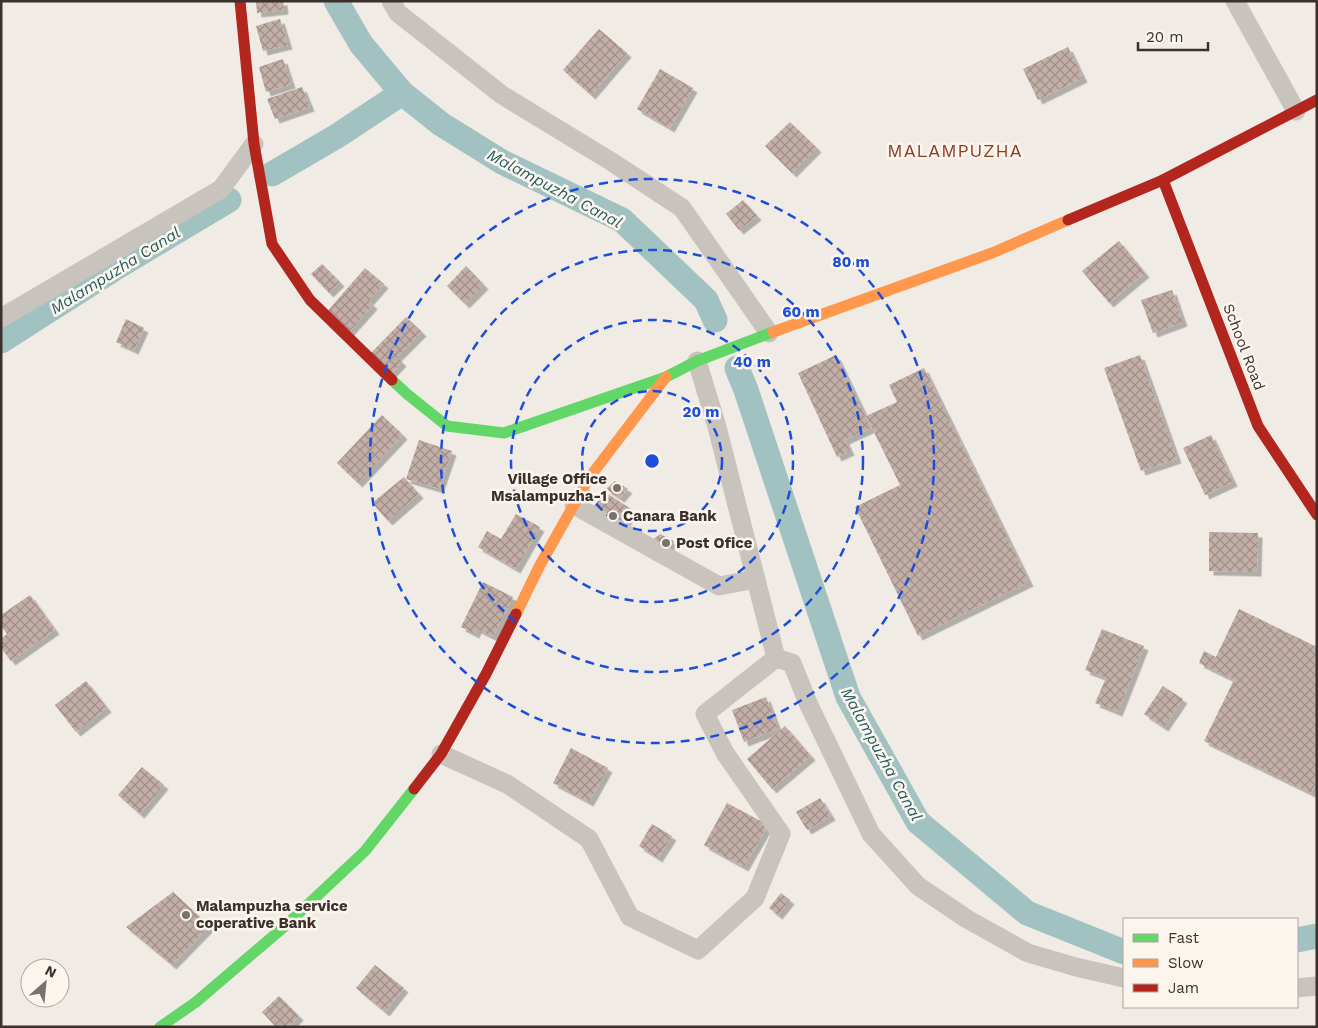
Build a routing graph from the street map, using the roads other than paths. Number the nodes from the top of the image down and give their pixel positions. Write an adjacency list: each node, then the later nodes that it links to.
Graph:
1 (240, 1): 6 (main road)
2 (391, 1): 9 (street)
3 (1235, 1): 5 (street)
4 (1317, 100): 5 (main road)
5 (1296, 111): 7 (main road)
6 (254, 144): 8 (street); 11 (main road)
7 (1163, 180): 9 (main road); 13 (main road, School Road)
8 (1, 318)
9 (769, 333): 10 (main road)
10 (698, 361): 11 (main road); 14 (street)
11 (666, 376): 12 (main road)
12 (574, 505): 14 (street); 16 (main road)
13 (1317, 515)
14 (756, 579): 15 (street)
15 (776, 658): 16 (street); 17 (street)
16 (441, 754): 20 (main road)
17 (1123, 978)
18 (1317, 986): 19 (street)
19 (1298, 988)
20 (160, 1027)

